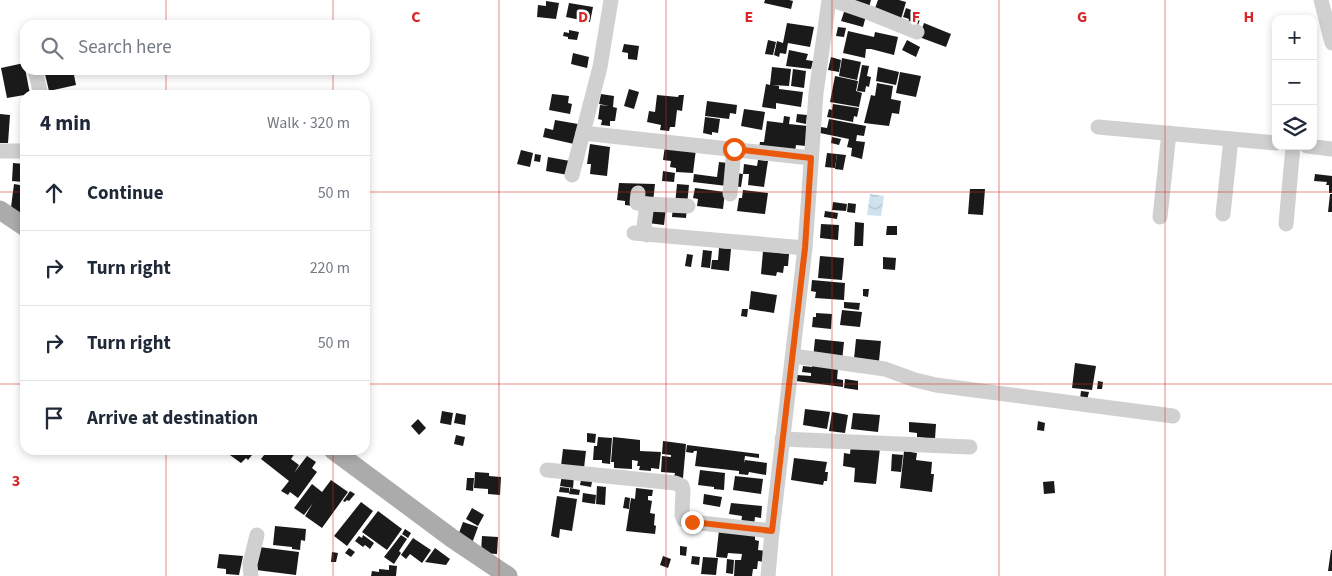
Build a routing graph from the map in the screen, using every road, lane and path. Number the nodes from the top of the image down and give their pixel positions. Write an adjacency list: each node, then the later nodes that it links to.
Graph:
1 (611, 0): 10 (street)
2 (830, 0): 4 (street); 19 (street)
3 (1322, 0): 5 (street)
4 (917, 32)
5 (1332, 44)
6 (36, 75): 7 (street)
7 (41, 90)
8 (1098, 127): 9 (street)
9 (1169, 133): 11 (street); 25 (street)
10 (583, 134): 14 (street); 20 (street)
11 (1231, 139): 12 (street); 24 (street)
12 (1272, 143)
13 (1317, 147): 15 (street)
14 (734, 149): 19 (street); 21 (street)
15 (1332, 149)
16 (1293, 150): 27 (street)
17 (0, 151): 18 (street)
18 (20, 151)
19 (811, 158): 28 (street)
20 (572, 175)
21 (730, 194)
22 (688, 206): 28 (street)
23 (0, 210): 26 (main road)
24 (1223, 214)
25 (1160, 217)
26 (20, 224)
27 (1286, 224)
28 (805, 248): 29 (street)
29 (793, 356): 30 (street); 31 (street)
30 (1173, 416)
31 (782, 438): 32 (street); 35 (street)
32 (970, 448)
33 (340, 455): 37 (main road)
34 (547, 470): 35 (street)
35 (772, 531): 39 (street)
36 (257, 535): 38 (street)
37 (505, 575)
38 (251, 576)
39 (768, 576)

